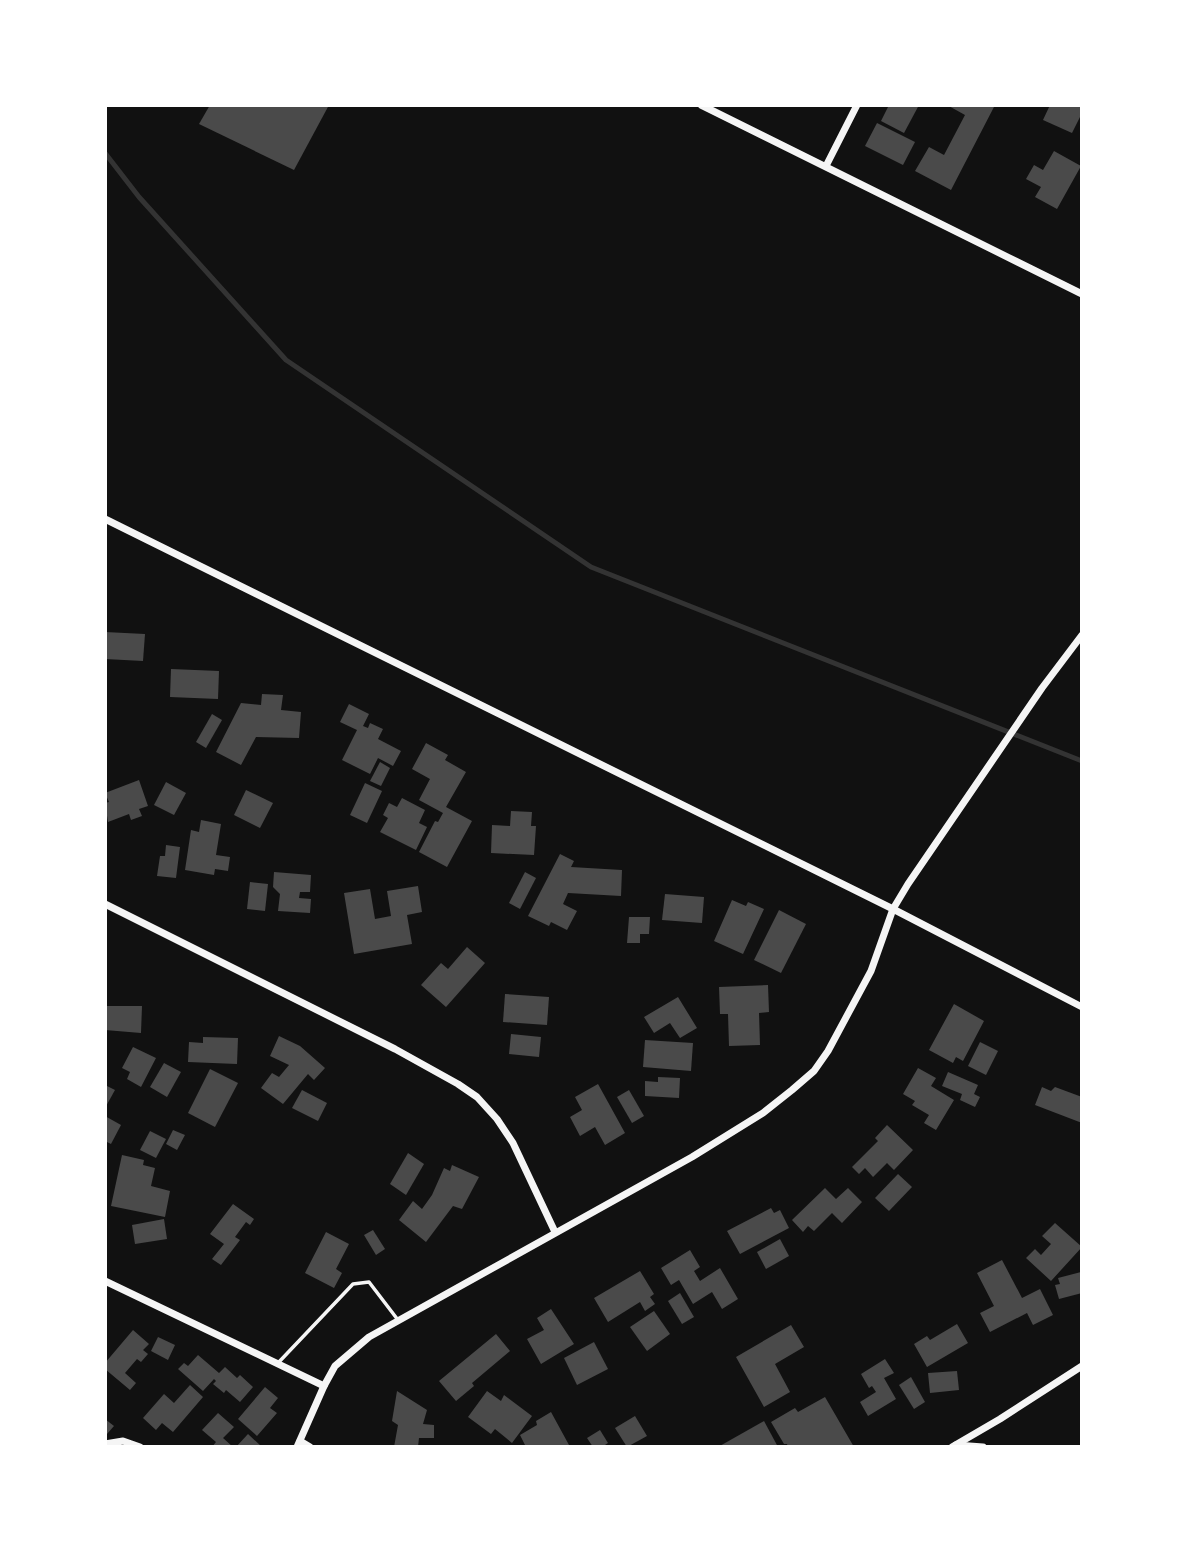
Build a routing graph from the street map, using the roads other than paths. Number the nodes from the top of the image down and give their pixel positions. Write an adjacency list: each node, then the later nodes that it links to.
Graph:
1 (701, 105): 3 (street)
2 (857, 105): 3 (street)
3 (826, 166): 4 (street)
4 (1082, 294)
5 (105, 519): 8 (street)
6 (1082, 635): 8 (street)
7 (105, 904): 10 (street)
8 (893, 909): 9 (street); 10 (street)
9 (1082, 1007)
10 (555, 1232): 12 (street)
11 (105, 1281): 13 (street)
12 (398, 1320): 13 (lane); 15 (street)
13 (276, 1364): 15 (street)
14 (1082, 1366): 18 (street)
15 (324, 1386): 17 (street)
16 (105, 1444): 19 (street)
17 (299, 1444): 20 (street)
18 (954, 1446): 21 (street)
19 (140, 1447)
20 (310, 1447)
21 (983, 1447)

